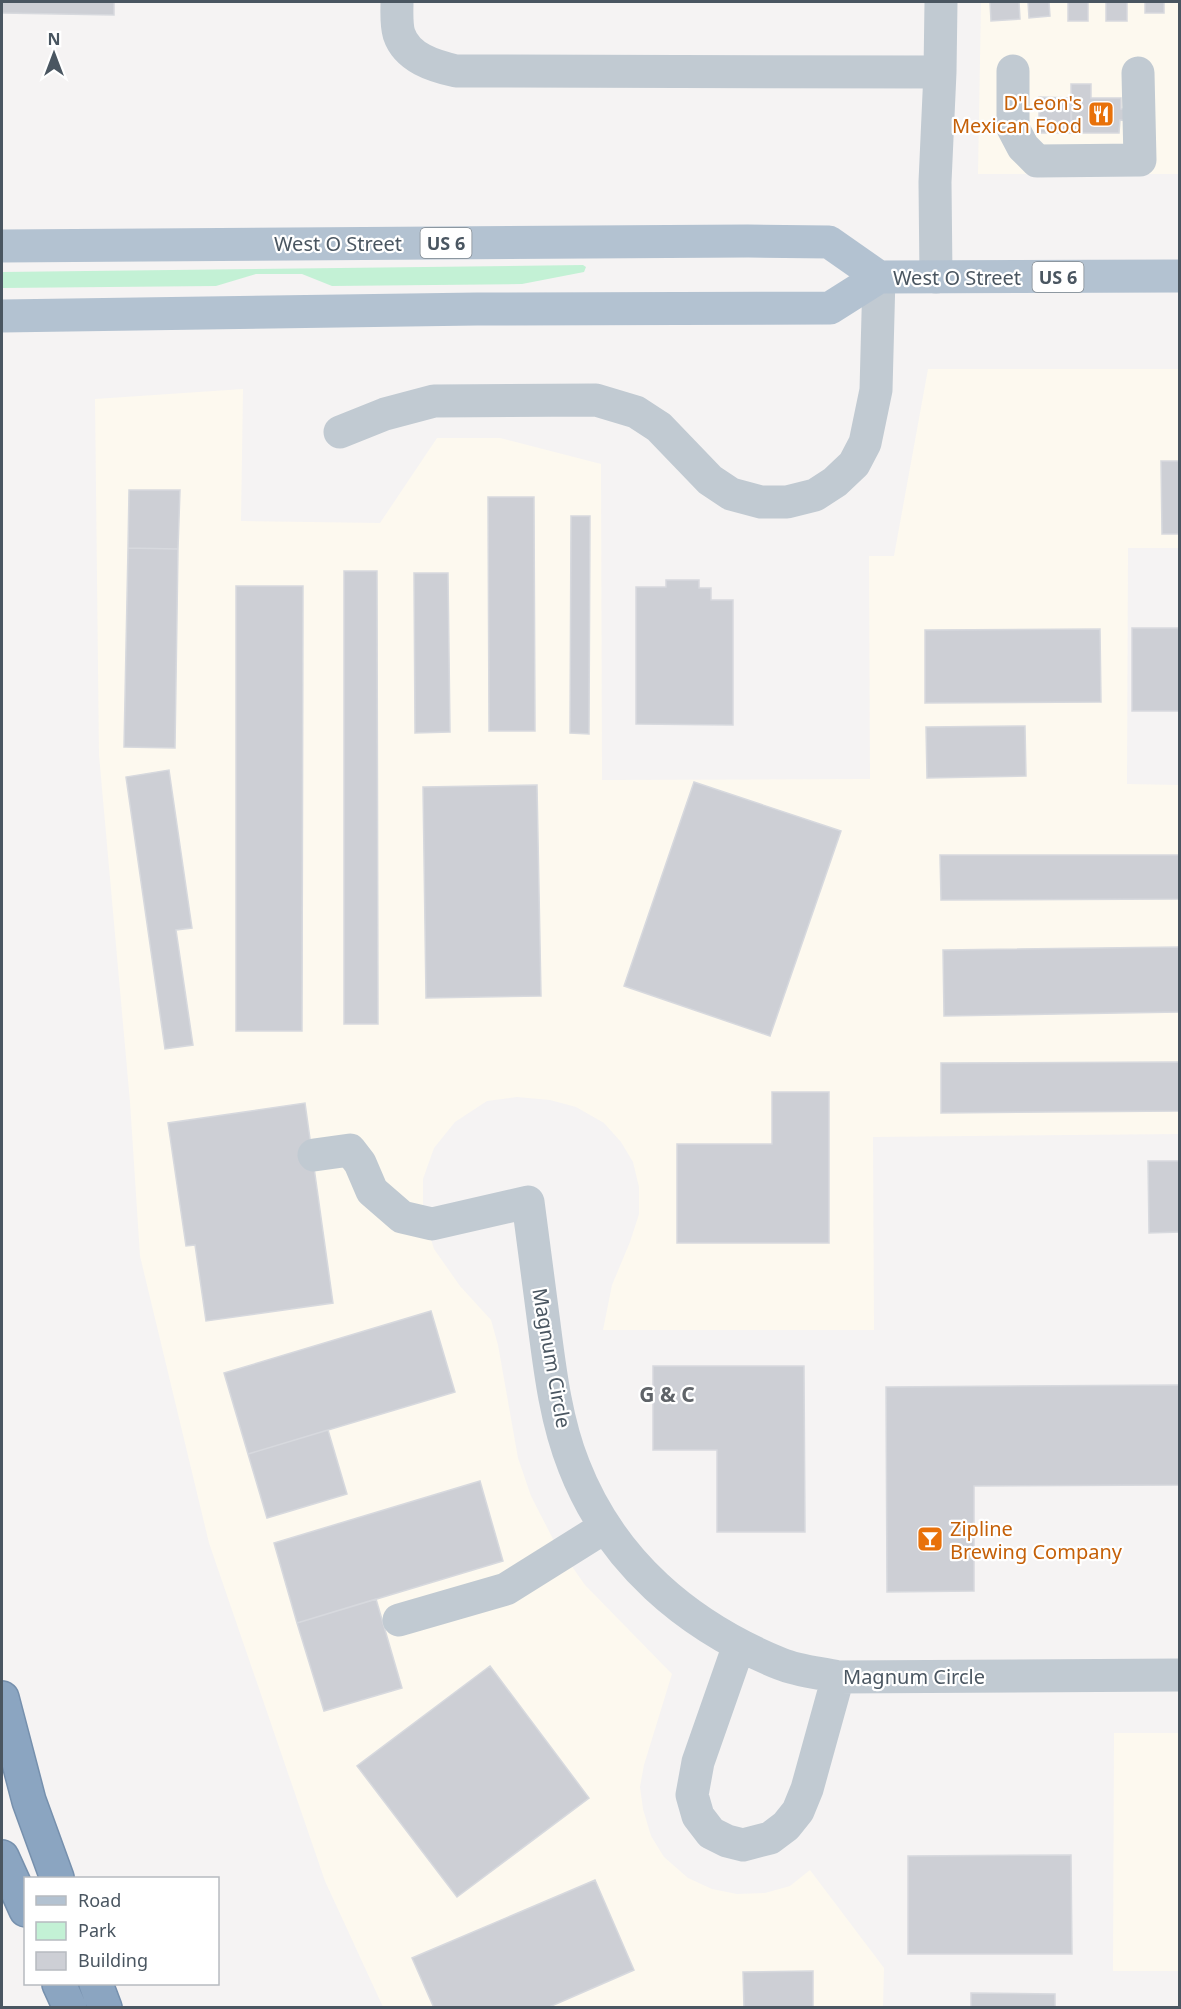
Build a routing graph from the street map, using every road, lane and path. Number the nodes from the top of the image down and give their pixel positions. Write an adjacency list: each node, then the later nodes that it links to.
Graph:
1 (397, 2): 4 (street)
2 (941, 2): 4 (street)
3 (1013, 71): 5 (street)
4 (940, 72): 9 (street)
5 (1138, 73)
6 (2, 246): 8 (main road, West O Street / US 6)
7 (1179, 276): 9 (main road, West O Street / US 6)
8 (879, 277): 9 (main road, West O Street / US 6); 10 (main road, West O Street); 11 (street)
9 (936, 277)
10 (2, 316)
11 (340, 432)
12 (314, 1155): 13 (street, Magnum Circle)
13 (605, 1527): 14 (street); 15 (street, Magnum Circle)
14 (399, 1620)
15 (739, 1644): 17 (street, Magnum Circle); 17 (street)
16 (1179, 1675): 17 (street, Magnum Circle)
17 (838, 1677)
18 (2, 1698): 20 (highway)
19 (2, 1857): 21 (highway)
20 (57, 1877)
21 (24, 1906)
22 (60, 1985): 24 (highway)
23 (97, 1985): 25 (highway)
24 (70, 2007)
25 (105, 2007)

